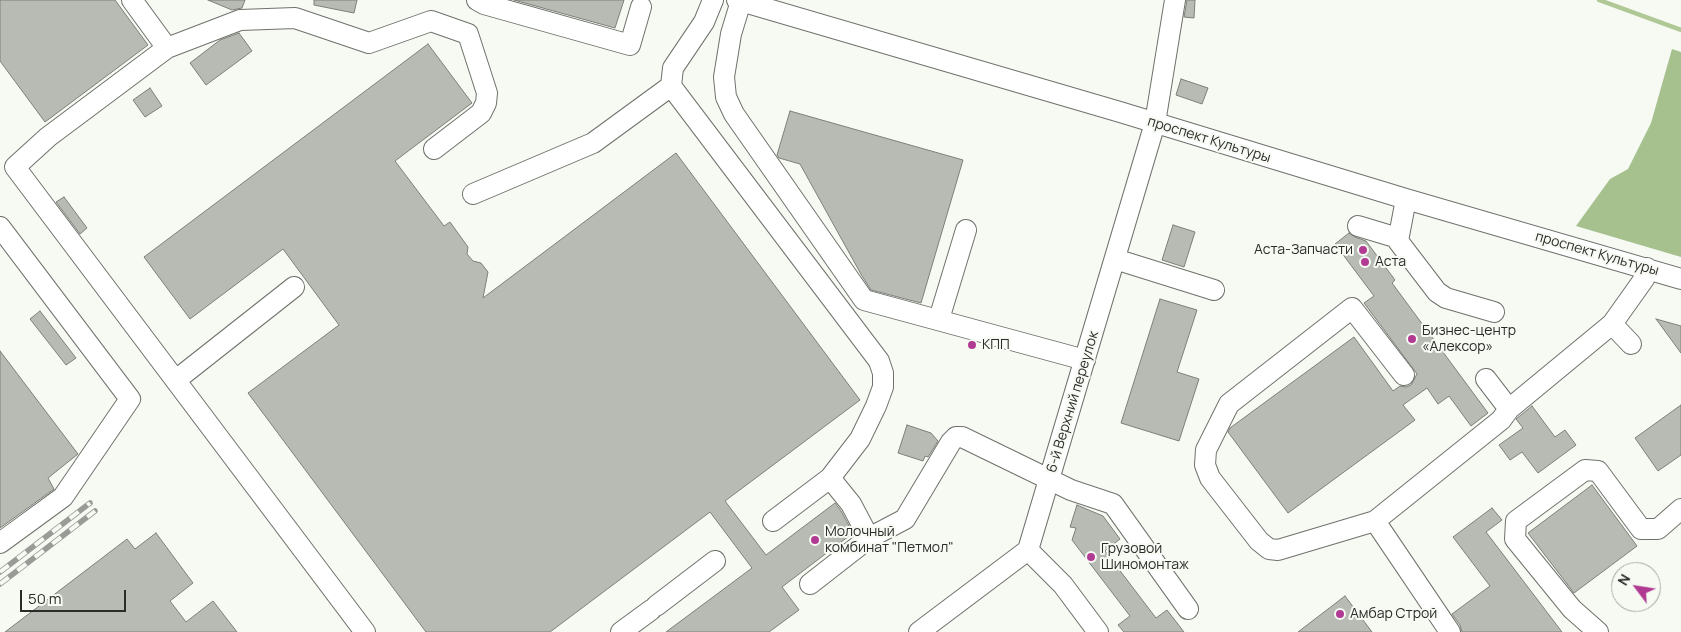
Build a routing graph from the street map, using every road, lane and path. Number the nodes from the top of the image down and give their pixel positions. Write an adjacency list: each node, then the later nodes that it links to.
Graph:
1 (132, 0): 7 (street)
2 (477, 0): 6 (street)
3 (713, 0): 8 (street)
4 (1175, 0): 9 (street, 6-й Верхний переулок)
5 (739, 1): 9 (street, проспект Культуры); 23 (street)
6 (641, 7)
7 (167, 48): 10 (street); 28 (street)
8 (671, 86): 11 (street); 31 (street)
9 (1155, 123): 12 (street, проспект Культуры); 17 (street, 6-й Верхний переулок)
10 (434, 149)
11 (473, 194)
12 (1406, 200): 16 (street); 18 (street, проспект Культуры)
13 (1358, 226): 16 (street)
14 (0, 227): 37 (street)
15 (966, 230): 23 (street)
16 (1398, 238): 22 (street)
17 (1115, 258): 21 (street); 26 (street, 6-й Верхний переулок)
18 (1647, 268): 19 (street, проспект Культуры); 24 (street)
19 (1681, 279)
20 (294, 287): 28 (street)
21 (1214, 290)
22 (1494, 312)
23 (939, 319): 26 (street)
24 (1612, 324): 25 (street); 30 (street)
25 (1631, 344)
26 (1085, 360): 32 (street, 6-й Верхний переулок)
27 (1404, 375): 35 (street)
28 (176, 380): 42 (street)
29 (1486, 380): 30 (street)
30 (1509, 409): 35 (street)
31 (830, 478): 34 (street); 36 (street)
32 (1049, 480): 36 (street); 38 (street, 6-й Верхний переулок); 41 (street)
33 (1681, 509): 47 (street)
34 (773, 521)
35 (1374, 521): 46 (street)
36 (869, 538): 40 (street)
37 (0, 542)
38 (1028, 550): 44 (street); 45 (street)
39 (715, 561): 43 (street)
40 (810, 584)
41 (1188, 609)
42 (366, 632)
43 (621, 632)
44 (919, 632)
45 (1098, 632)
46 (1450, 632)
47 (1598, 632)

